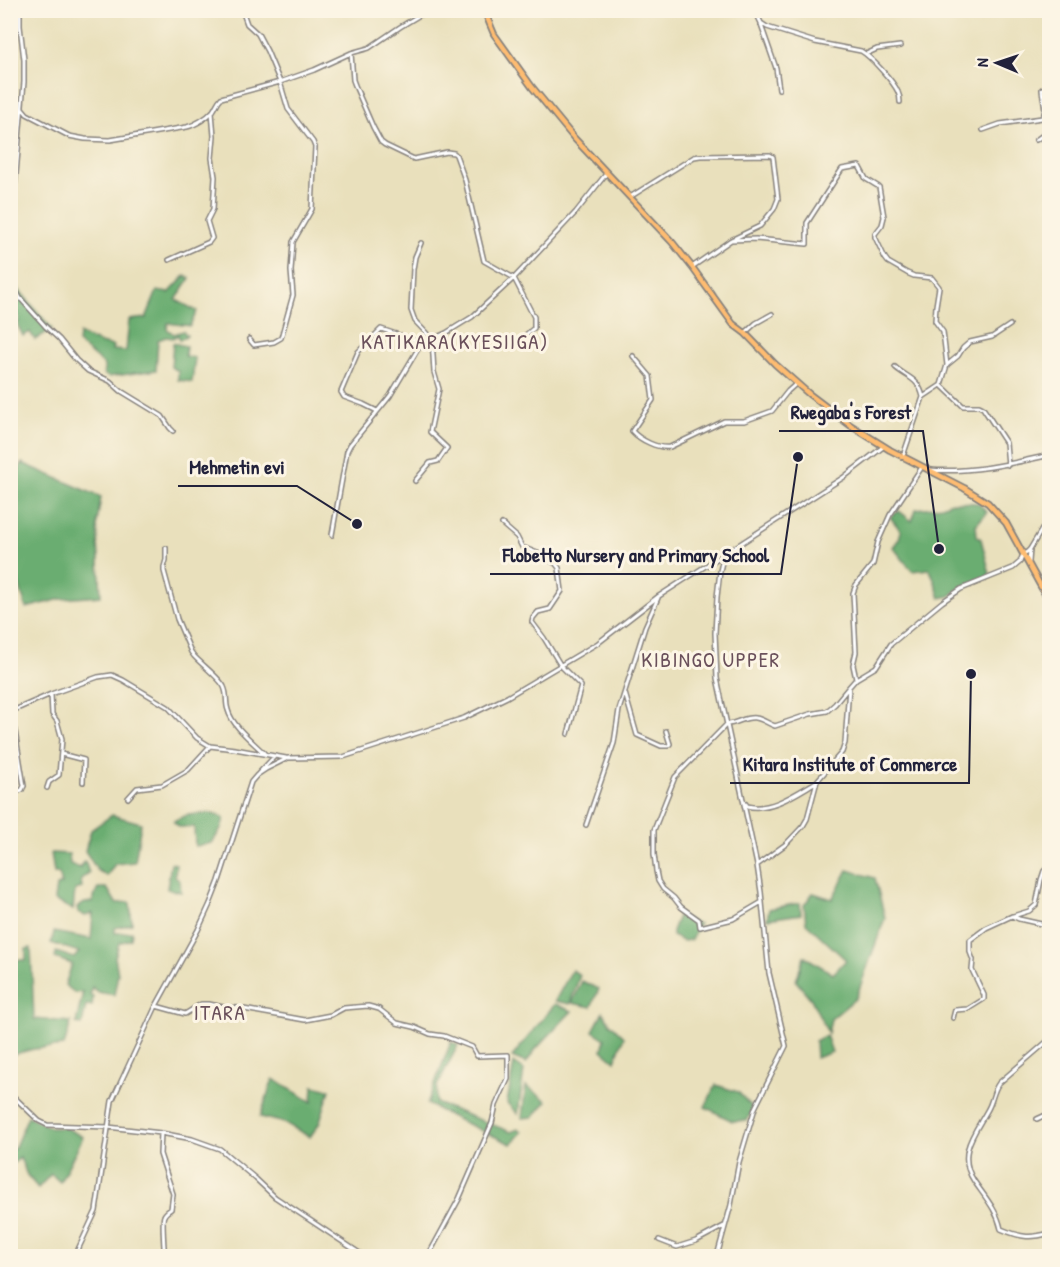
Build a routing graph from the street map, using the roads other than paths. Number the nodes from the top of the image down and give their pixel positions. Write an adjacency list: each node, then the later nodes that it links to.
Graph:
1 (20, 10): 14 (street)
2 (242, 10): 10 (street)
3 (428, 10): 8 (street)
4 (483, 10): 19 (main road)
5 (755, 10): 6 (street)
6 (760, 23): 9 (street); 12 (street)
7 (900, 46): 9 (street)
8 (351, 53): 10 (street); 26 (street)
9 (866, 54): 13 (street)
10 (280, 82): 15 (street); 31 (street)
11 (1050, 85): 16 (street)
12 (779, 89)
13 (900, 102)
14 (22, 108): 15 (street); 22 (street)
15 (212, 112): 24 (street)
16 (983, 130)
17 (1050, 136): 18 (street)
18 (1036, 140)
19 (606, 174): 20 (main road); 26 (street)
20 (630, 197): 21 (street); 25 (main road)
21 (731, 240): 25 (street); 36 (street)
22 (10, 243)
23 (421, 243): 32 (street)
24 (170, 260)
25 (692, 267): 30 (main road)
26 (514, 278): 32 (street); 34 (street)
27 (10, 280): 42 (street)
28 (771, 314): 30 (street)
29 (1010, 325): 36 (street)
30 (744, 333): 38 (main road)
31 (249, 339)
32 (432, 339): 33 (street); 48 (street)
33 (424, 343): 41 (street); 41 (street)
34 (516, 343)
35 (633, 356): 38 (street)
36 (947, 364): 39 (street)
37 (895, 367): 40 (street)
38 (797, 383): 43 (main road)
39 (941, 385): 40 (street); 46 (street)
40 (923, 397): 45 (street)
41 (377, 411): 52 (street)
42 (173, 431)
43 (884, 446): 45 (main road); 55 (street)
44 (1050, 455): 46 (street)
45 (903, 456): 47 (main road)
46 (1008, 465): 47 (street)
47 (925, 468): 56 (main road); 61 (street)
48 (415, 481)
49 (1050, 516): 51 (street)
50 (502, 524): 60 (street)
51 (1048, 526): 54 (street)
52 (332, 535)
53 (166, 548): 71 (street)
54 (1030, 549): 56 (street); 57 (street)
55 (724, 553): 58 (street); 66 (street)
56 (1023, 554): 57 (main road); 61 (street)
57 (1029, 566): 59 (main road)
58 (659, 596): 60 (street); 63 (street)
59 (1050, 603)
60 (561, 666): 68 (street); 73 (street)
61 (856, 680): 62 (street)
62 (849, 687): 66 (street); 75 (street)
63 (625, 692): 67 (street); 81 (street)
64 (51, 694): 65 (street); 69 (street); 70 (street)
65 (10, 714): 78 (street)
66 (727, 724): 80 (street); 84 (street)
67 (666, 731)
68 (568, 734)
69 (210, 746): 71 (street); 79 (street)
70 (61, 754): 76 (street); 77 (street)
71 (267, 755): 72 (street)
72 (276, 756): 73 (street); 74 (street)
73 (288, 758): 74 (street)
74 (257, 775): 87 (street)
75 (817, 781): 80 (street); 82 (street)
76 (82, 782)
77 (47, 788)
78 (10, 794)
79 (128, 798)
80 (744, 800): 82 (street)
81 (586, 825)
82 (757, 865): 84 (street)
83 (1050, 865): 85 (street)
84 (762, 902): 95 (street)
85 (1012, 916): 86 (street); 88 (street)
86 (1050, 926)
87 (156, 1006): 93 (street); 101 (street)
88 (953, 1018)
89 (1050, 1039): 96 (street)
90 (10, 1093): 93 (street)
91 (1050, 1113): 92 (street)
92 (1037, 1119)
93 (108, 1127): 94 (street); 98 (street)
94 (161, 1133): 99 (street); 100 (street)
95 (726, 1225): 97 (street); 102 (street)
96 (1050, 1233)
97 (659, 1240)
98 (75, 1257)
99 (165, 1257)
100 (364, 1257)
101 (428, 1257)
102 (717, 1257)

